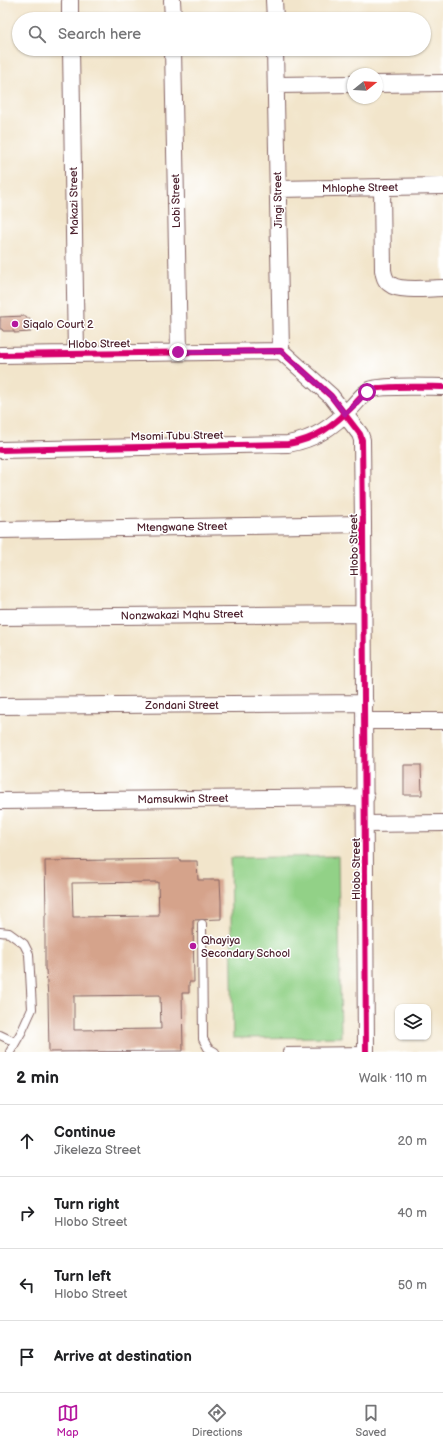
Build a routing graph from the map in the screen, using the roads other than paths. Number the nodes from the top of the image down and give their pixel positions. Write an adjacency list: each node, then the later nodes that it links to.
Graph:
1 (70, 0): 4 (street)
2 (172, 0): 5 (street)
3 (274, 0): 6 (street)
4 (70, 12)
5 (173, 12)
6 (275, 12)
7 (71, 56): 20 (street, Makazi Street)
8 (173, 56): 19 (street, Lobi Street)
9 (276, 56): 13 (street, Jingi Street)
10 (443, 83): 12 (street)
11 (347, 84): 13 (street)
12 (383, 84)
13 (276, 85): 16 (street, Jingi Street)
14 (443, 186): 15 (street, Mhlophe Street)
15 (382, 188): 16 (street, Mhlophe Street); 17 (street)
16 (278, 189): 18 (street, Jingi Street)
17 (443, 288)
18 (281, 351): 19 (street, Hlobo Street); 23 (street, Hlobo Street)
19 (178, 352): 20 (street, Hlobo Street)
20 (76, 354): 21 (street, Hlobo Street)
21 (0, 355)
22 (443, 387): 23 (street, Msomi Tubu Street)
23 (345, 414): 24 (street, Msomi Tubu Street); 25 (street, Hlobo Street)
24 (0, 450)
25 (363, 524): 26 (street, Mtengwane Street); 27 (street, Hlobo Street)
26 (0, 530)
27 (364, 614): 28 (street, Nonzwakazi Mqhu Street); 29 (street, Hlobo Street)
28 (0, 617)
29 (365, 703): 30 (street, Zondani Street); 31 (street, Hlobo Street)
30 (0, 706)
31 (365, 721): 32 (street); 33 (street, Hlobo Street)
32 (443, 721)
33 (366, 797): 34 (street, Mamsukwin Street); 35 (street, Hlobo Street)
34 (0, 801)
35 (366, 824): 36 (street); 44 (street, Hlobo Street)
36 (443, 824)
37 (202, 924): 42 (lane)
38 (0, 932): 40 (lane)
39 (0, 1036): 40 (lane)
40 (15, 1042): 41 (lane)
41 (10, 1052)
42 (215, 1052)
43 (287, 1052): 44 (lane)
44 (366, 1052)

